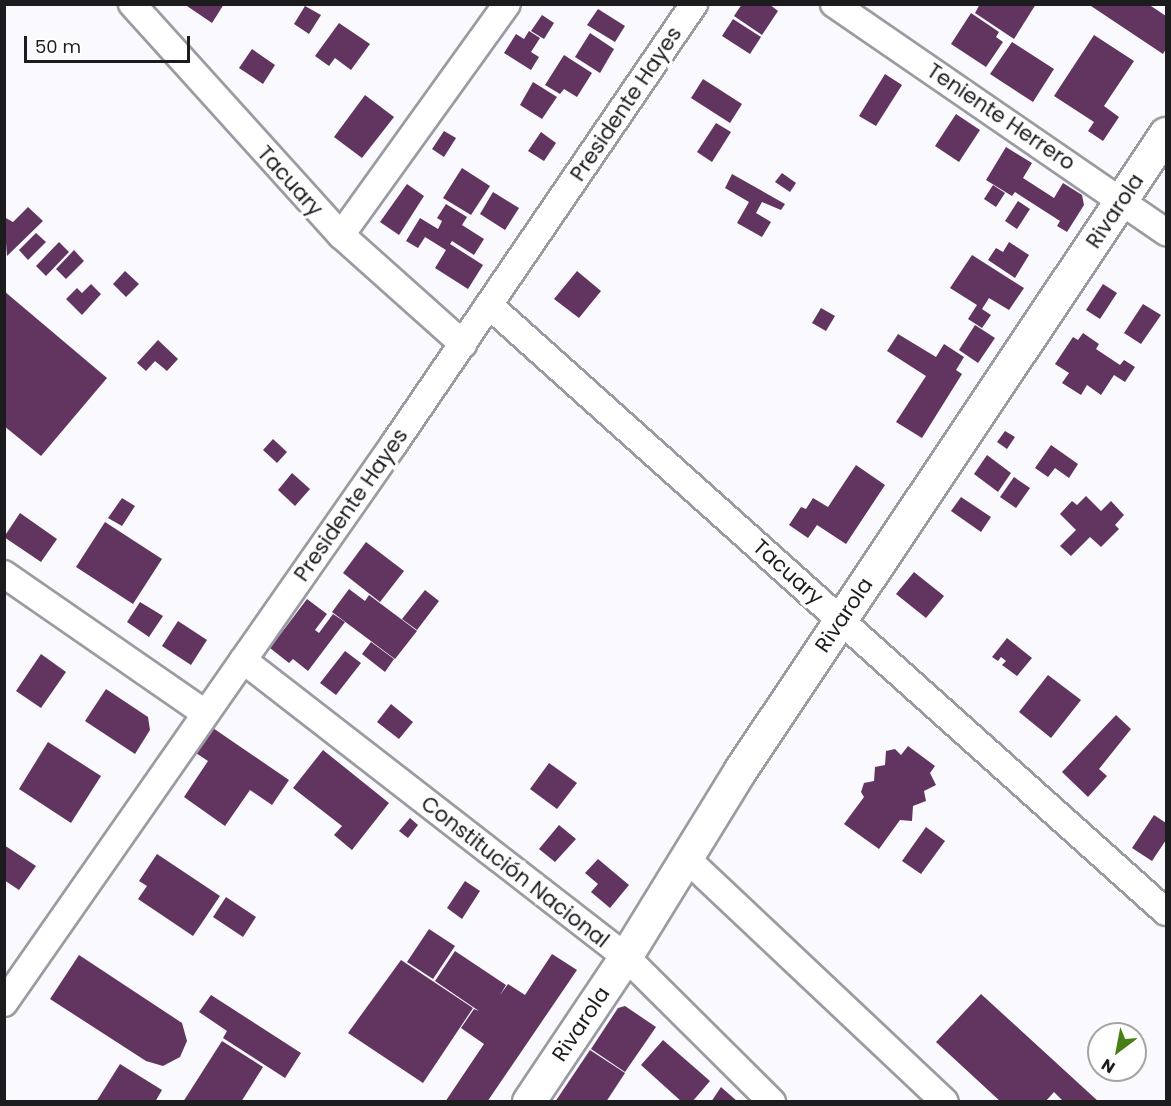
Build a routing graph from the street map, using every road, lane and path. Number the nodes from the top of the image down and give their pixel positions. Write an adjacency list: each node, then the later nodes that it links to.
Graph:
1 (507, 4): 8 (street)
2 (694, 4): 9 (street, Presidente Hayes)
3 (834, 4): 6 (street, Teniente Herrero)
4 (142, 9): 8 (street, Tacuary)
5 (1167, 134): 6 (street, Rivarola)
6 (1123, 200): 7 (street, Teniente Herrero); 12 (street, Rivarola)
7 (1167, 232)
8 (341, 235): 10 (street, Tacuary)
9 (489, 305): 10 (street, Presidente Hayes); 12 (street, Tacuary)
10 (463, 344): 13 (street, Presidente Hayes)
11 (4, 574): 14 (street)
12 (840, 620): 15 (street, Rivarola); 16 (street, Tacuary)
13 (243, 660): 14 (street, Presidente Hayes); 17 (street, Constitución Nacional)
14 (205, 713): 18 (street, Presidente Hayes)
15 (687, 858): 17 (street, Rivarola); 21 (street)
16 (1167, 912)
17 (626, 957): 19 (street, Rivarola); 20 (street, Constitución Nacional)
18 (4, 1003)
19 (530, 1101)
20 (772, 1101)
21 (945, 1101)

